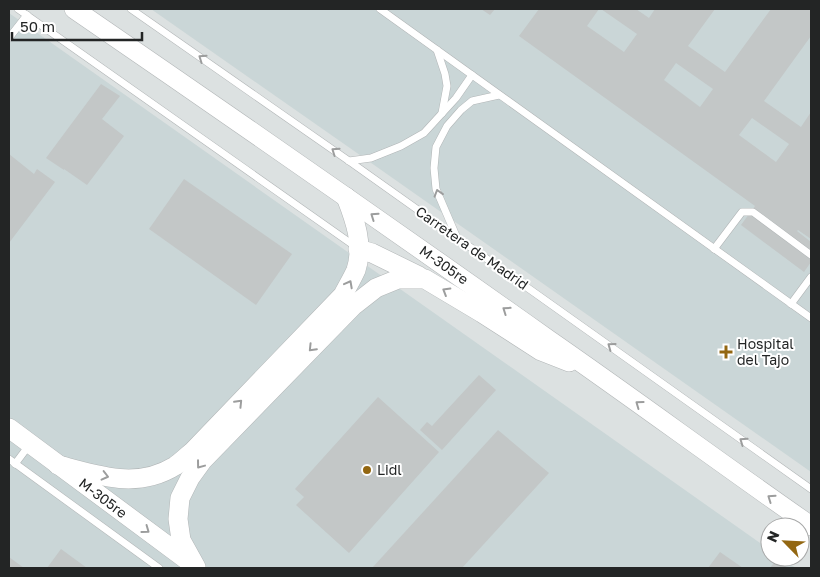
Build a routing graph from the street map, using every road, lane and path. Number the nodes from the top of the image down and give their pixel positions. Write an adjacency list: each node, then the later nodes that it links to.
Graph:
1 (18, 9): 5 (lane)
2 (74, 9): 12 (main road, M-305re)
3 (130, 9): 11 (lane, Carretera de Madrid, one-way to 3)
4 (380, 9): 7 (lane)
5 (27, 15): 6 (lane); 14 (lane)
6 (9, 38)
7 (437, 50): 8 (lane); 10 (lane)
8 (472, 75): 9 (lane); 10 (lane)
9 (499, 95): 13 (lane, one-way to 9); 15 (lane)
10 (441, 115): 11 (lane)
11 (349, 161): 13 (lane, Carretera de Madrid)
12 (346, 197): 14 (main road); 21 (main road, M-305re, one-way to 12)
13 (457, 238): 27 (lane, Carretera de Madrid, one-way to 13)
14 (358, 249): 18 (main road); 26 (main road, one-way to 14)
15 (714, 249): 16 (lane); 19 (lane)
16 (811, 255)
17 (811, 277): 19 (lane)
18 (425, 279): 21 (main road, one-way to 18); 30 (main road, one-way to 30)
19 (791, 304): 20 (lane)
20 (811, 318)
21 (595, 373): 28 (main road, M-305re, one-way to 21)
22 (9, 428): 23 (main road, M-305re)
23 (30, 444): 25 (lane); 26 (main road, M-305re)
24 (9, 459): 25 (lane)
25 (15, 464): 29 (lane)
26 (58, 465): 30 (main road, M-305re, one-way to 30)
27 (811, 489)
28 (811, 526)
29 (158, 568)
30 (197, 568)

